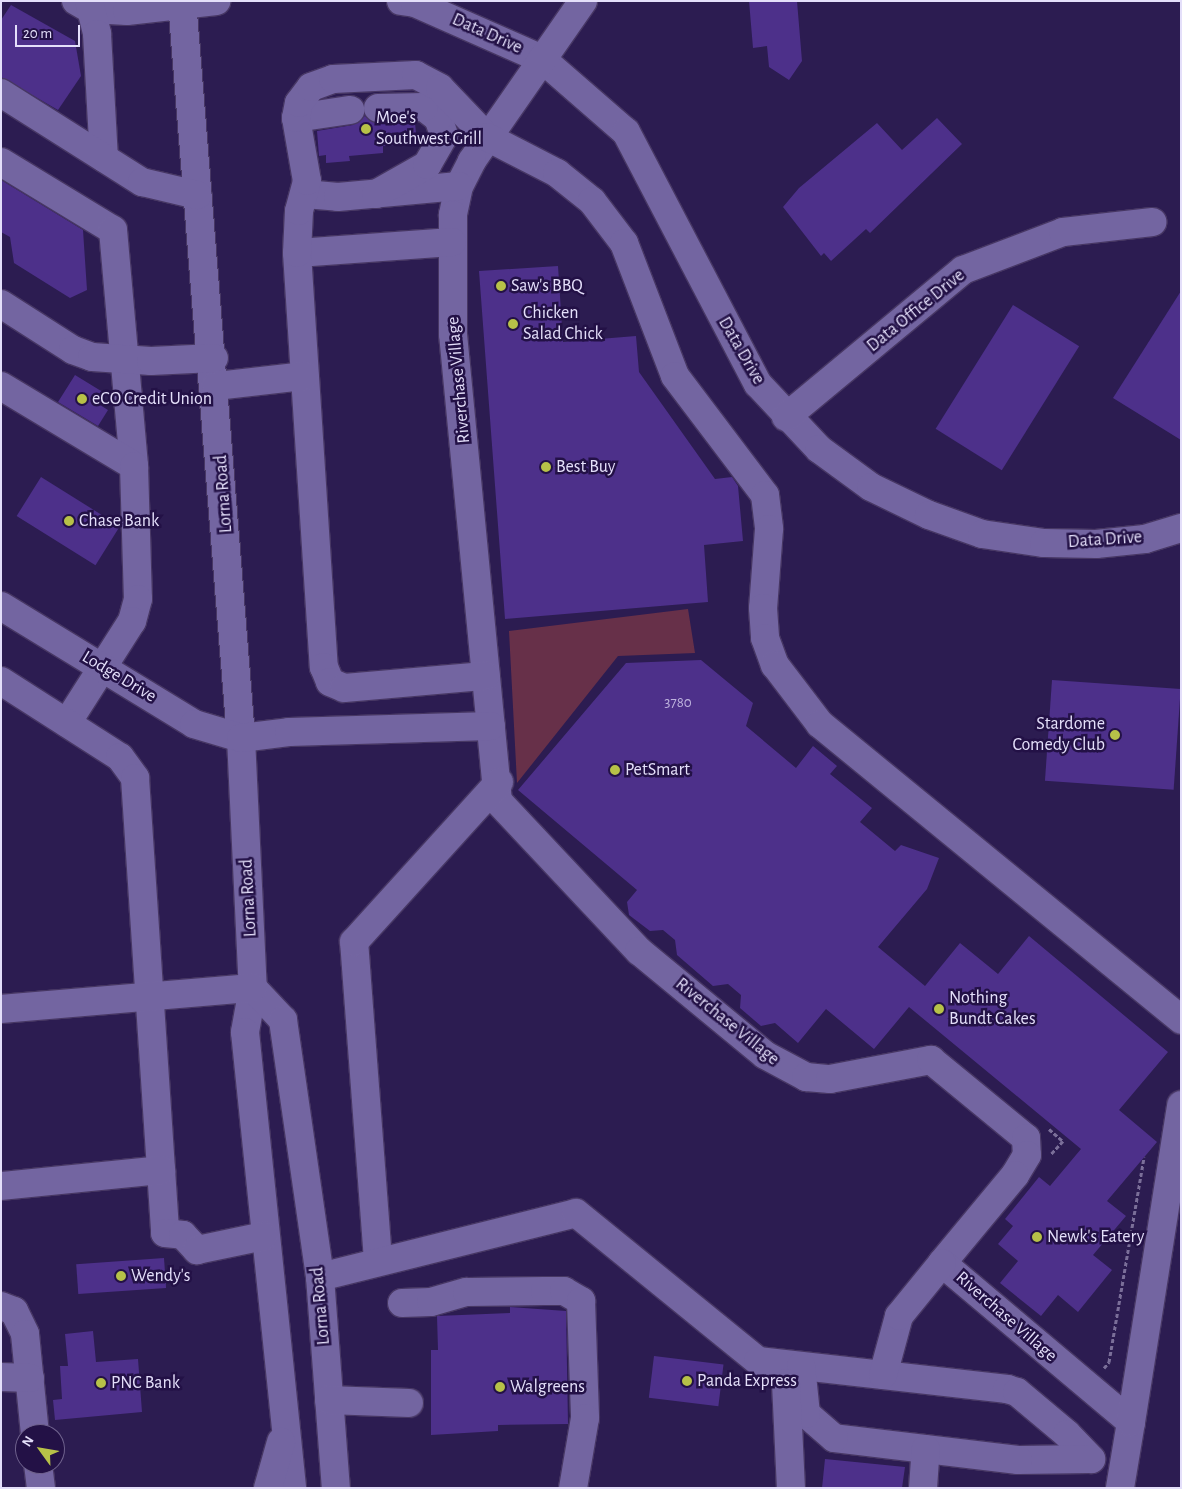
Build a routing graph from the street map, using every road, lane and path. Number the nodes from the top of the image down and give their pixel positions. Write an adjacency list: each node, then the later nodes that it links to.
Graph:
1 (216, 1): 4 (street)
2 (401, 1): 6 (street, Data Drive)
3 (583, 1): 6 (street, Riverchase Village)
4 (182, 3): 5 (street); 17 (street, Lorna Road)
5 (85, 4): 12 (street)
6 (542, 59): 11 (street, Riverchase Village); 27 (street, Data Drive)
7 (1, 93): 12 (street)
8 (378, 108): 16 (street)
9 (350, 110): 10 (street)
10 (296, 118): 11 (street); 15 (street)
11 (487, 137): 14 (street, Riverchase Village); 41 (street)
12 (104, 158): 17 (street)
13 (1, 162): 23 (street)
14 (459, 186): 16 (street); 19 (street, Riverchase Village)
15 (305, 194): 16 (street); 20 (street)
16 (376, 194)
17 (197, 195): 22 (street, Lorna Road)
18 (1152, 222): 27 (street, Data Office Drive)
19 (452, 242): 20 (street); 32 (street, Riverchase Village)
20 (297, 252): 24 (street)
21 (1, 304): 23 (street)
22 (214, 358): 23 (street); 26 (street, Lorna Road)
23 (125, 360): 28 (street)
24 (304, 376): 26 (street); 32 (street)
25 (1, 386): 28 (street)
26 (216, 386): 36 (street, Lorna Road)
27 (786, 417): 29 (street, Data Drive)
28 (134, 466): 31 (street)
29 (1181, 528)
30 (1, 606): 31 (street, Lodge Drive)
31 (103, 668): 34 (street); 36 (street, Lodge Drive)
32 (484, 676): 35 (street, Riverchase Village)
33 (1, 681): 34 (street)
34 (67, 723): 39 (street)
35 (491, 726): 36 (street); 37 (street, Riverchase Village)
36 (241, 738): 38 (street, Lorna Road)
37 (499, 782): 46 (street); 47 (street, Riverchase Village)
38 (253, 988): 39 (street); 45 (street, Lorna Road); 48 (street, Lorna Road)
39 (151, 997): 40 (street); 43 (street)
40 (1, 1009)
41 (1181, 1020)
42 (1181, 1105): 57 (street)
43 (161, 1170): 44 (street); 45 (street)
44 (1, 1186)
45 (264, 1236): 59 (street, Lorna Road)
46 (378, 1260): 48 (street); 51 (street)
47 (942, 1262): 52 (street); 57 (street, Riverchase Village)
48 (320, 1277): 55 (street, Lorna Road)
49 (402, 1303): 68 (street)
50 (1, 1306): 54 (street)
51 (793, 1365): 52 (street); 60 (street); 69 (street)
52 (883, 1375): 61 (street)
53 (1, 1377): 54 (street)
54 (30, 1378): 58 (street)
55 (329, 1400): 56 (street); 67 (street, Lorna Road)
56 (409, 1403)
57 (1131, 1422): 63 (street)
58 (34, 1424)
59 (285, 1426): 65 (street); 66 (street, Lorna Road)
60 (936, 1450): 61 (street); 70 (street); 71 (street)
61 (1090, 1459): 63 (street)
62 (39, 1474): 64 (street)
63 (1121, 1477)
64 (41, 1488)
65 (268, 1488)
66 (292, 1488)
67 (336, 1488)
68 (573, 1488)
69 (791, 1488)
70 (923, 1488)
71 (941, 1488)

